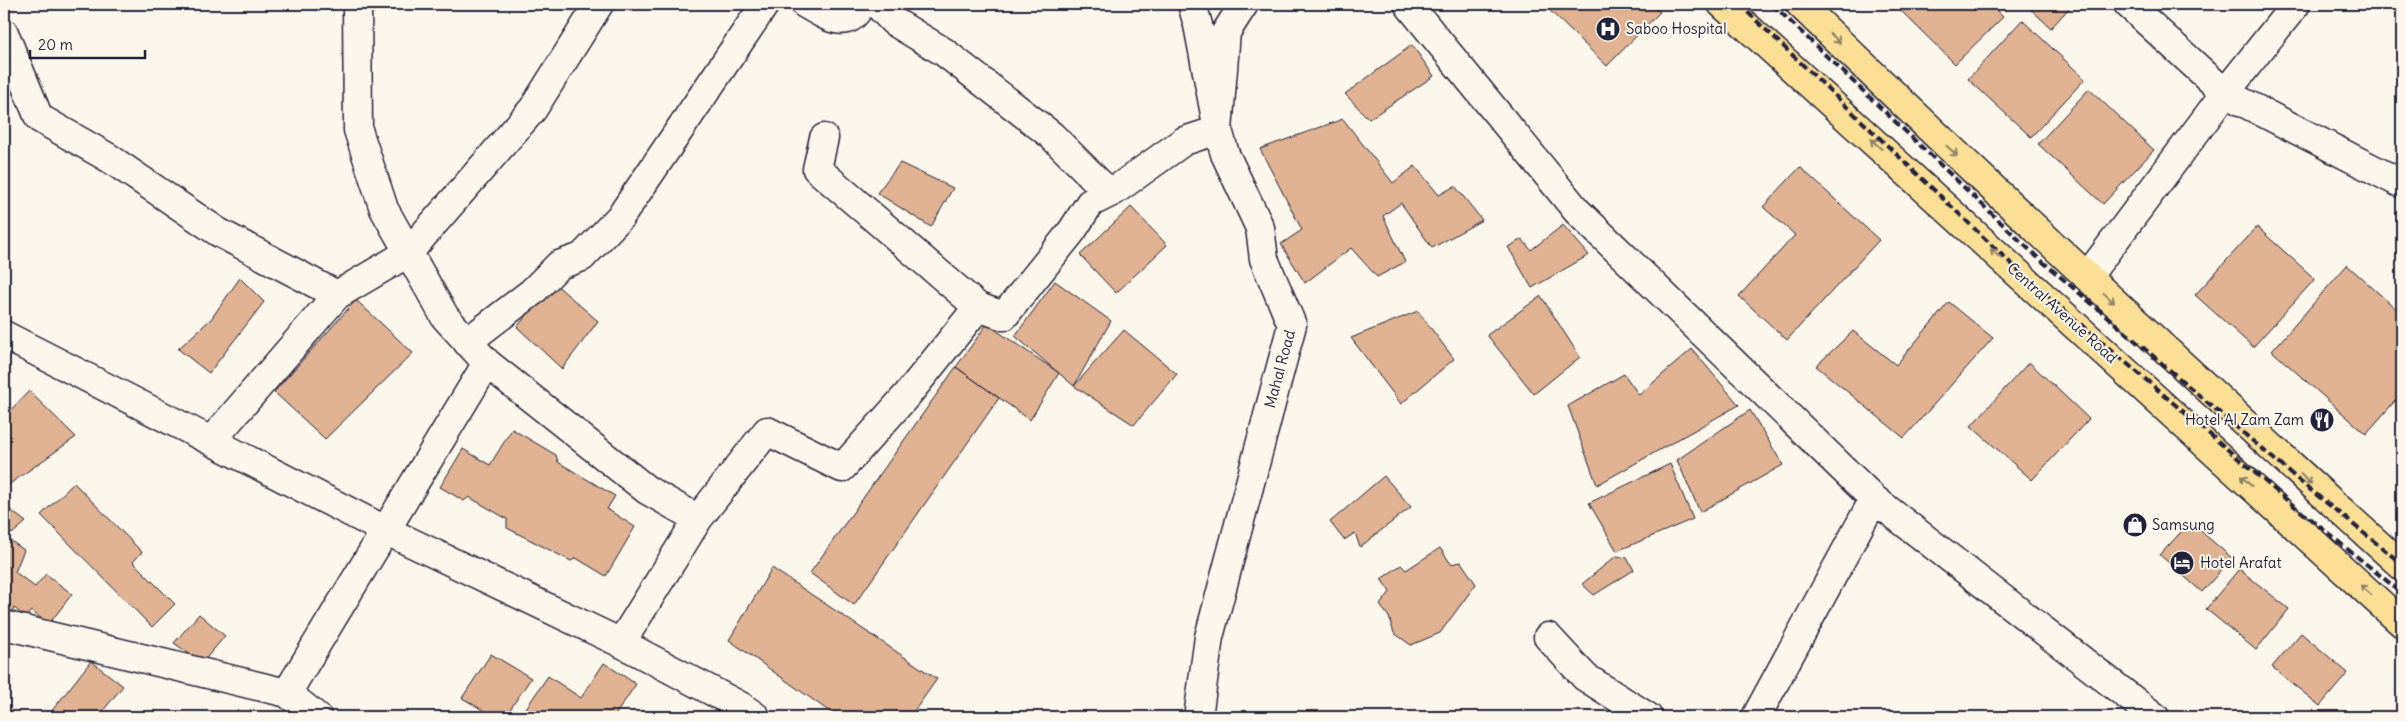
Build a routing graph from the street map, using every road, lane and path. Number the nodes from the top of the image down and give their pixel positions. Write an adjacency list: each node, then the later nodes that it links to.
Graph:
1 (358, 4): 20 (street)
2 (599, 4): 20 (street)
3 (765, 4): 25 (street)
4 (805, 4): 5 (street)
5 (861, 4)
6 (877, 4): 19 (street)
7 (1192, 4): 16 (street)
8 (1244, 4): 16 (street, Mahal Road)
9 (1408, 4): 28 (street)
10 (1722, 4): 32 (main road, Central Avenue Road, one-way to 10)
11 (1800, 4): 21 (main road, one-way to 21)
12 (2128, 4): 15 (street)
13 (2296, 4): 15 (street)
14 (7, 55): 22 (street)
15 (2225, 93): 18 (street); 21 (street)
16 (1218, 130): 19 (street); 39 (street, Mahal Road)
17 (824, 138): 23 (street)
18 (2402, 184)
19 (1114, 191): 23 (street)
20 (408, 253): 22 (street); 25 (street)
21 (2087, 277): 31 (main road, one-way to 31)
22 (338, 296): 27 (street)
23 (978, 307): 29 (street)
24 (4, 335): 27 (street)
25 (467, 342): 26 (street)
26 (487, 364): 29 (street); 30 (street)
27 (212, 440): 30 (street)
28 (1874, 499): 41 (street); 42 (street)
29 (698, 519): 35 (street)
30 (385, 530): 35 (street); 36 (street)
31 (2402, 566)
32 (2402, 623)
33 (4, 625): 36 (street)
34 (1548, 637): 40 (street)
35 (621, 643): 38 (street)
36 (287, 694): 37 (street)
37 (317, 717)
38 (756, 717)
39 (1198, 717)
40 (1648, 717)
41 (1756, 717)
42 (2155, 717)

